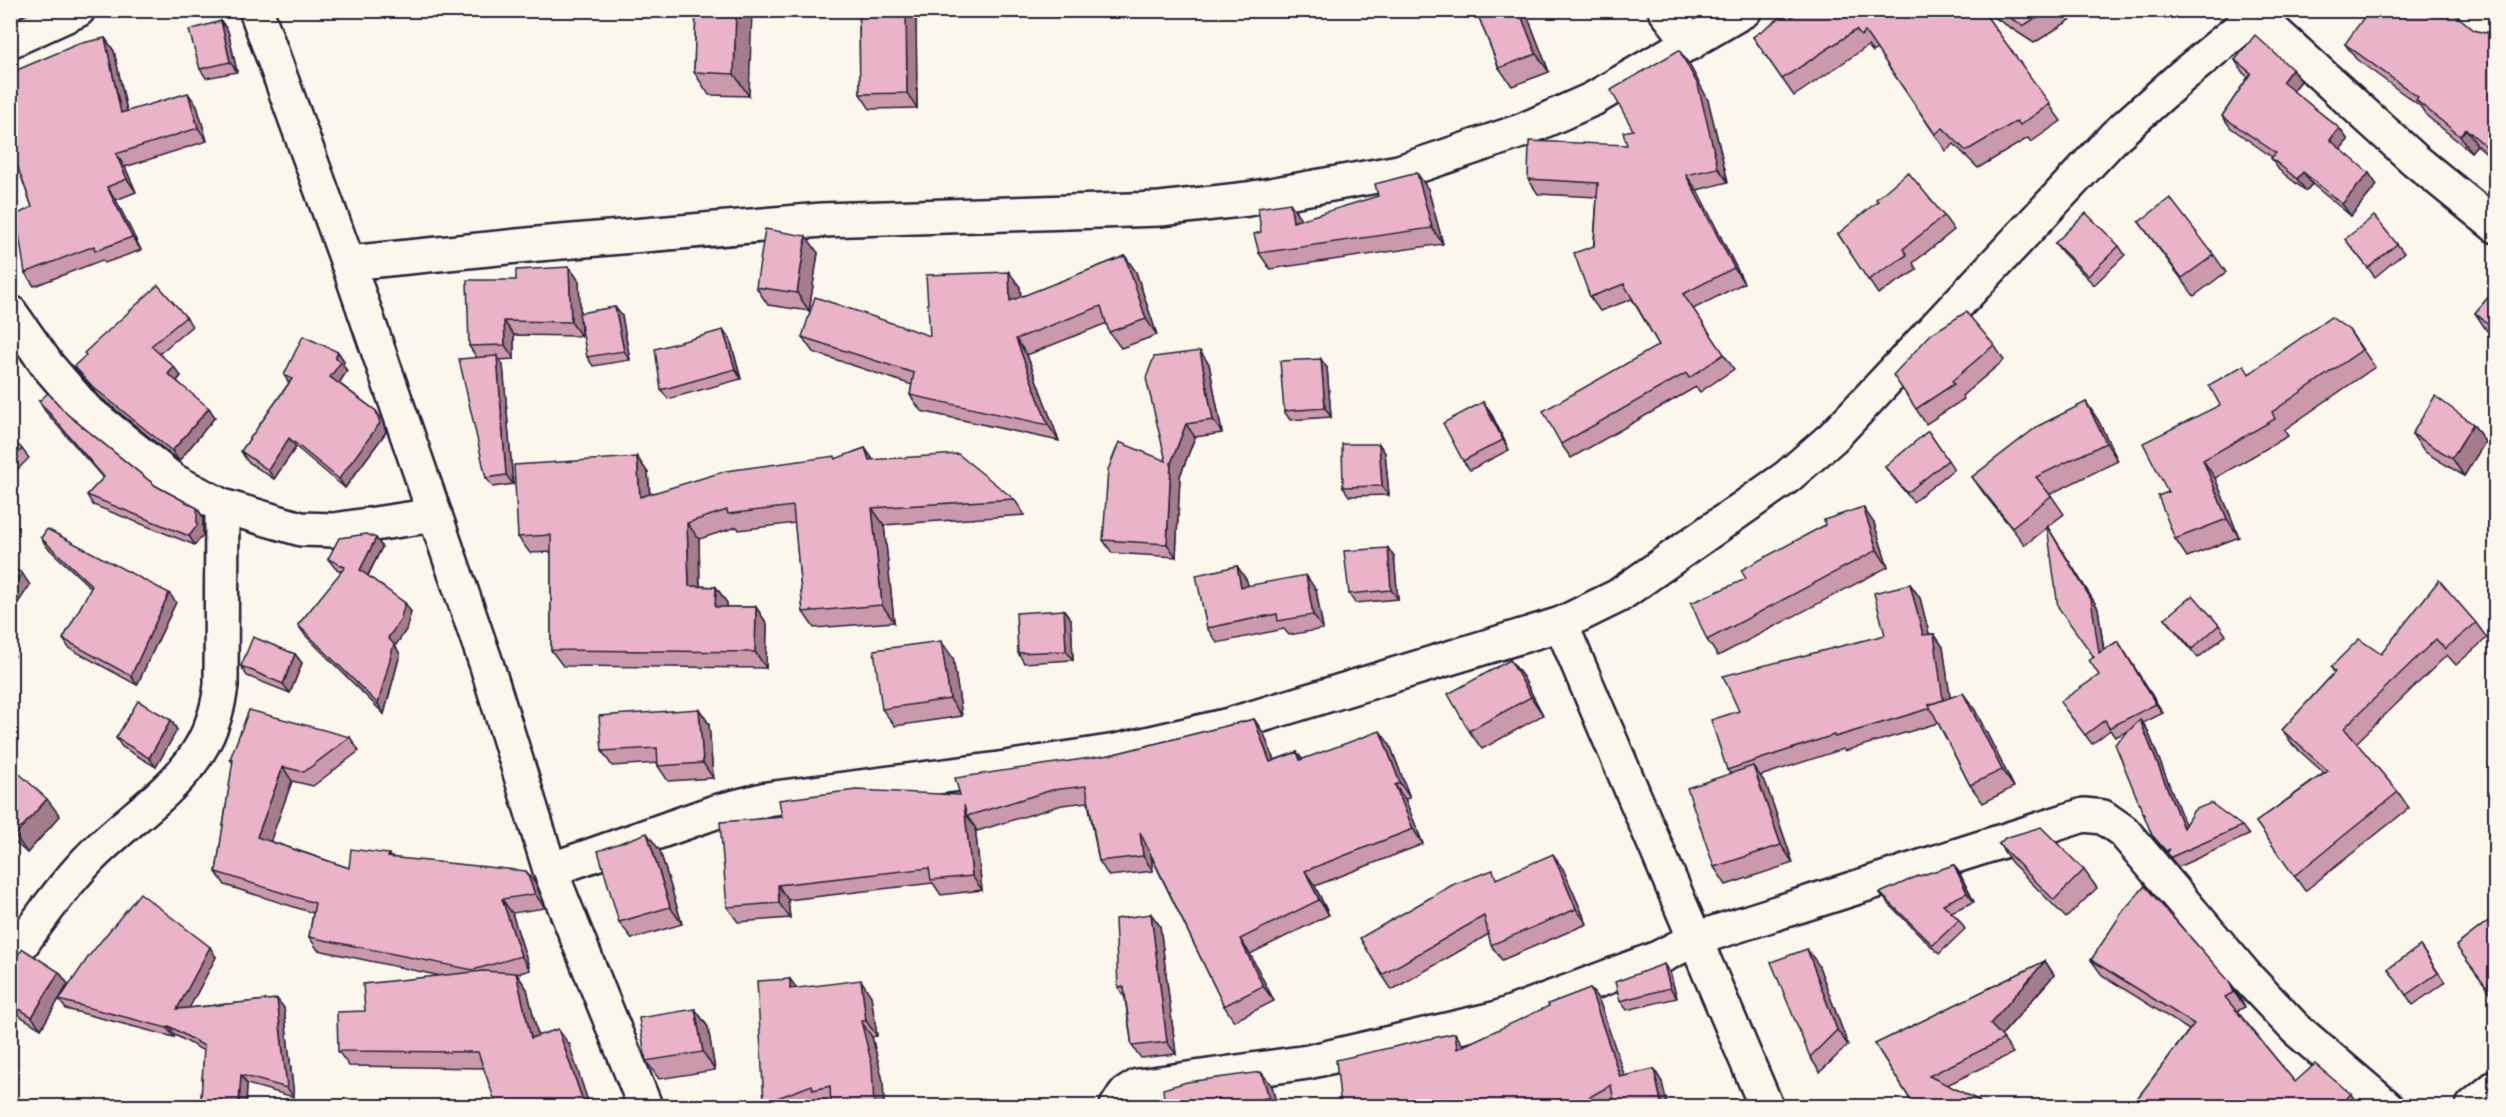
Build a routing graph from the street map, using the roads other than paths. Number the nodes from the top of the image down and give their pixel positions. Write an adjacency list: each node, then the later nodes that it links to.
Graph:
1 (78, 10): 8 (street)
2 (256, 10): 11 (street)
3 (1665, 10): 9 (street)
4 (1745, 10): 9 (street)
5 (2468, 10): 7 (street)
6 (2259, 13): 10 (street); 15 (street)
7 (2496, 30)
8 (10, 41)
9 (1691, 43): 11 (street)
10 (2496, 226)
11 (348, 263): 14 (street)
12 (10, 312): 13 (street)
13 (222, 506): 14 (street); 18 (street)
14 (435, 515): 16 (street)
15 (1561, 624): 16 (street); 17 (street)
16 (550, 870): 20 (street)
17 (1695, 939): 21 (street); 22 (street); 23 (street)
18 (10, 960)
19 (2496, 1087): 24 (street)
20 (645, 1107)
21 (1117, 1107)
22 (1766, 1107)
23 (2386, 1107)
24 (2473, 1107)

